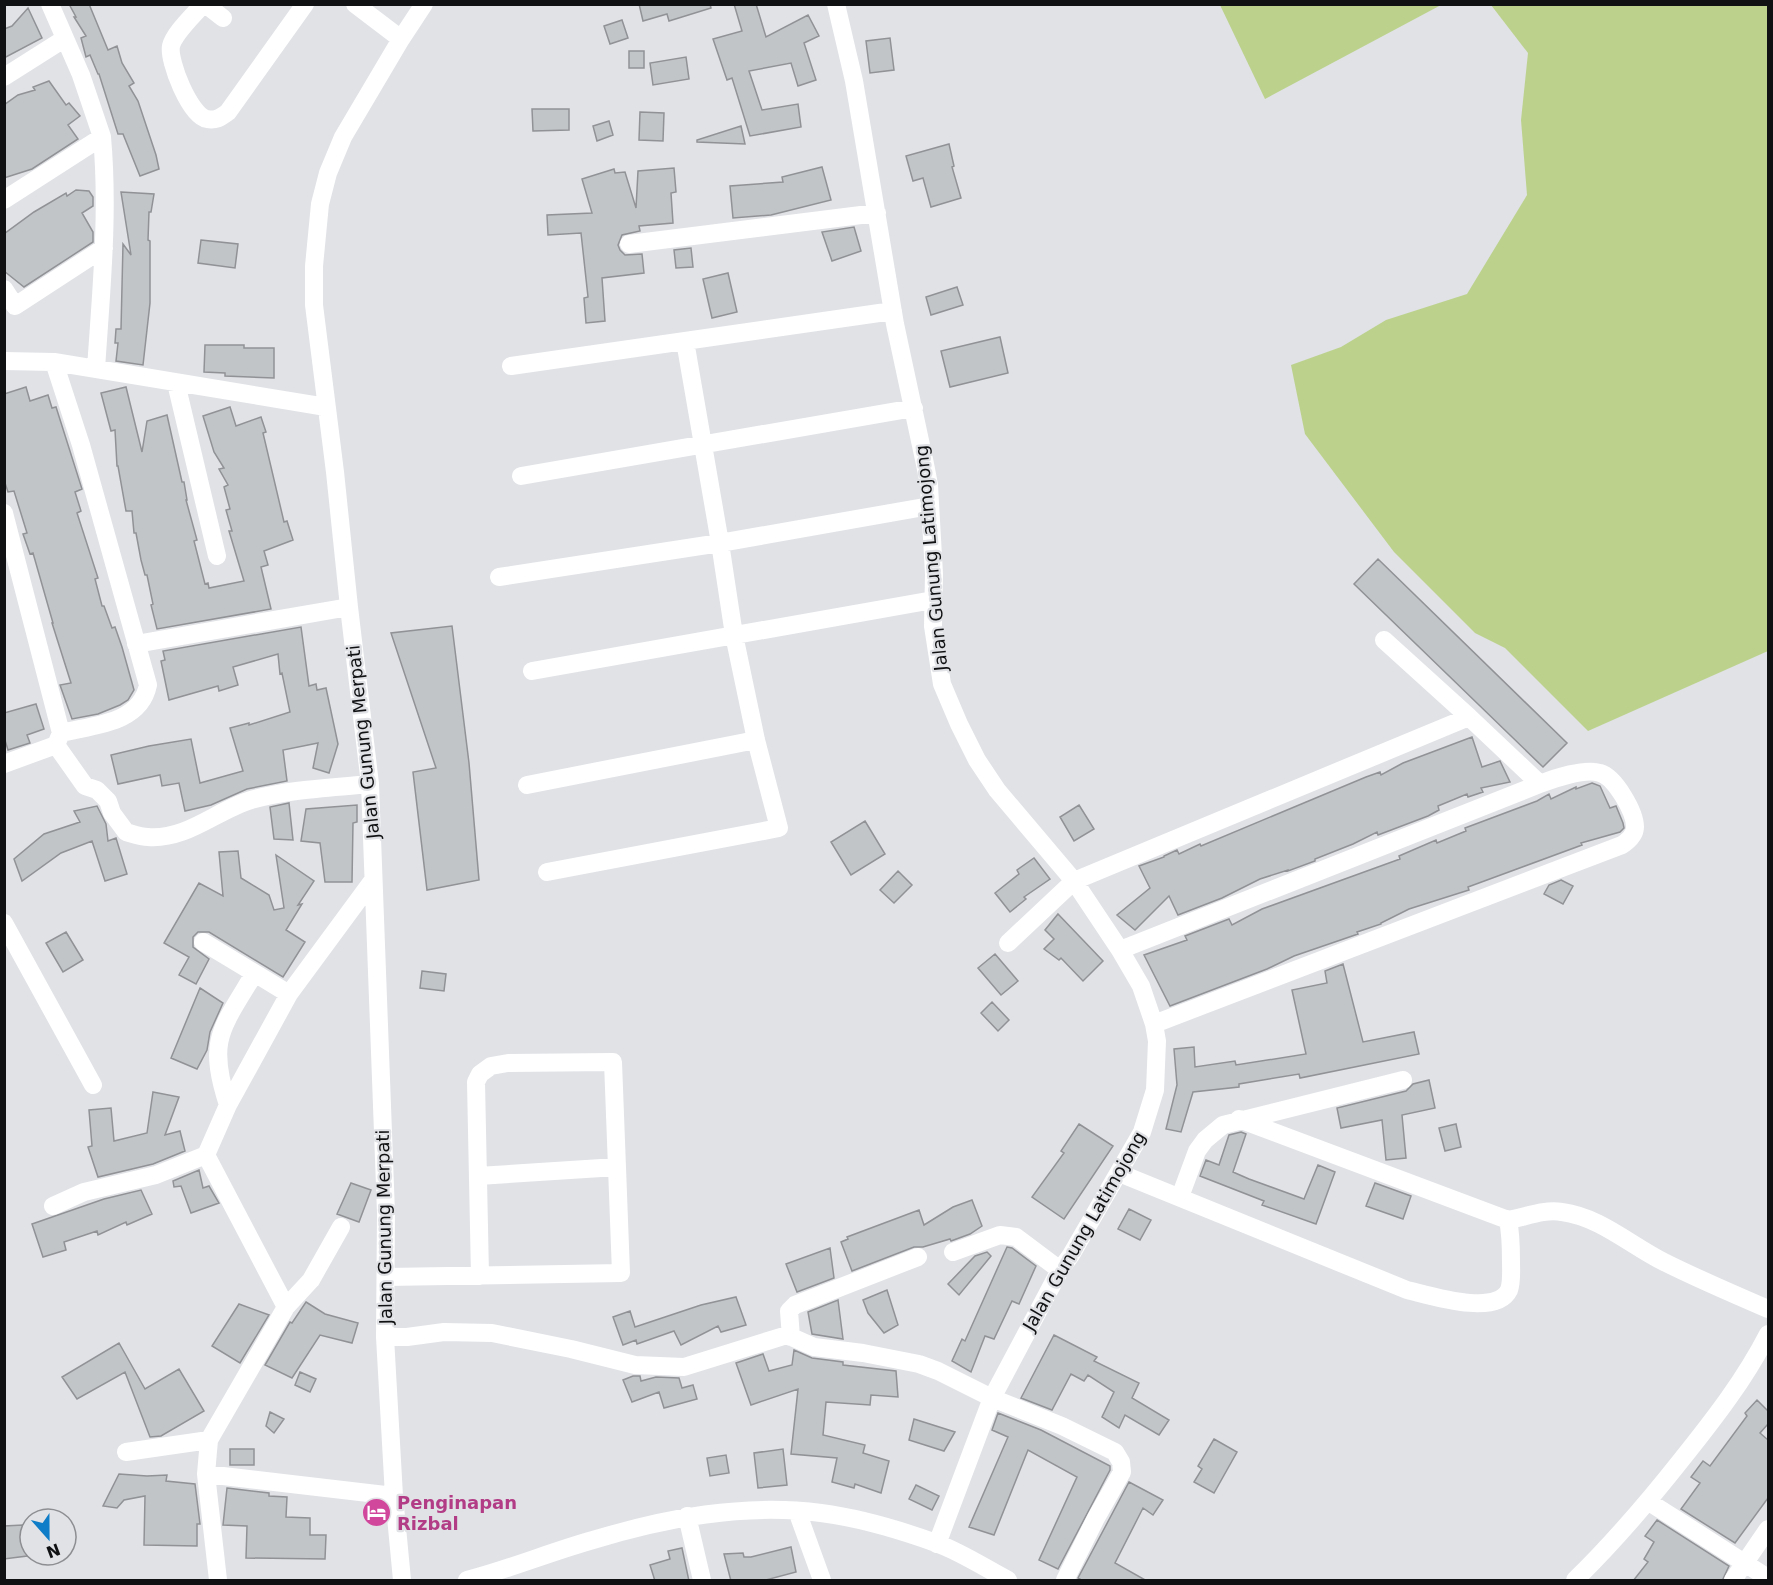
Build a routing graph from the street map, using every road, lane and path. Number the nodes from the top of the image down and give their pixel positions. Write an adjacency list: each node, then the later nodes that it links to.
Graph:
1 (50, 4): 8 (street)
2 (204, 4): 3 (street); 7 (street)
3 (305, 4)
4 (355, 4): 9 (street)
5 (424, 4): 9 (street, Jalan Gunung Merpati)
6 (836, 4): 13 (street, Jalan Gunung Latimojong)
7 (224, 18)
8 (64, 39): 10 (street); 11 (street)
9 (401, 39): 25 (street, Jalan Gunung Merpati)
10 (4, 76)
11 (102, 137): 12 (street); 15 (street)
12 (4, 200)
13 (877, 213): 14 (street); 18 (street, Jalan Gunung Latimojong)
14 (629, 244)
15 (104, 248): 17 (street); 23 (street)
16 (4, 289): 17 (street)
17 (10, 310)
18 (893, 311): 19 (street); 26 (street, Jalan Gunung Latimojong)
19 (685, 341): 22 (street); 27 (street)
20 (4, 361): 21 (street)
21 (54, 362): 23 (street); 38 (street)
22 (511, 366)
23 (96, 369): 24 (street)
24 (176, 383): 25 (street); 32 (street)
25 (326, 407): 35 (street, Jalan Gunung Merpati)
26 (914, 408): 27 (street); 29 (street, Jalan Gunung Latimojong)
27 (704, 444): 28 (street); 31 (street)
28 (521, 476)
29 (930, 506): 31 (street); 34 (street, Jalan Gunung Latimojong)
30 (4, 513): 41 (street)
31 (720, 543): 33 (street); 36 (street)
32 (217, 556)
33 (499, 577)
34 (933, 600): 36 (street); 49 (street, Jalan Gunung Latimojong)
35 (349, 607): 38 (street); 44 (street, Jalan Gunung Merpati)
36 (734, 635): 39 (street); 42 (street)
37 (1384, 640): 40 (street)
38 (136, 644): 41 (street)
39 (532, 671)
40 (1469, 717): 45 (street); 49 (street)
41 (58, 739): 43 (street); 44 (street)
42 (756, 740): 46 (street); 47 (street)
43 (4, 764)
44 (370, 784): 48 (street, Jalan Gunung Merpati)
45 (1540, 784): 53 (street); 56 (street)
46 (527, 785)
47 (547, 872)
48 (373, 880): 55 (street); 73 (street, Jalan Gunung Merpati)
49 (1074, 881): 52 (street); 53 (street, Jalan Gunung Latimojong)
50 (4, 923): 58 (street)
51 (203, 942): 54 (street)
52 (1008, 943)
53 (1120, 950): 56 (street, Jalan Gunung Latimojong)
54 (254, 974): 55 (street); 59 (street)
55 (289, 994): 59 (street)
56 (1154, 1024): 63 (street, Jalan Gunung Latimojong)
57 (1403, 1080): 60 (street)
58 (93, 1085)
59 (228, 1106): 61 (street)
60 (1239, 1119): 65 (street); 67 (street)
61 (206, 1155): 66 (street); 74 (street)
62 (617, 1167): 64 (street); 64 (street); 72 (street)
63 (1119, 1173): 65 (street); 71 (street, Jalan Gunung Latimojong)
64 (478, 1176): 72 (street)
65 (1179, 1197): 67 (street)
66 (53, 1206)
67 (1508, 1220): 75 (street)
68 (341, 1227): 74 (street)
69 (953, 1252): 71 (street)
70 (918, 1257): 78 (street)
71 (1060, 1270): 79 (street, Jalan Gunung Latimojong)
72 (480, 1276): 73 (street)
73 (386, 1277): 77 (street, Jalan Gunung Merpati)
74 (286, 1307): 80 (street)
75 (1768, 1309)
76 (1768, 1334): 84 (street)
77 (385, 1337): 78 (street); 83 (street, Jalan Gunung Merpati)
78 (791, 1337): 79 (street)
79 (992, 1398): 88 (street, Jalan Gunung Latimojong); 97 (street)
80 (209, 1440): 81 (street); 82 (street)
81 (126, 1452)
82 (206, 1474): 83 (street); 91 (street)
83 (394, 1496): 92 (street, Jalan Gunung Merpati)
84 (1648, 1502): 89 (street); 98 (street)
85 (797, 1511): 86 (street); 88 (street); 95 (street)
86 (687, 1516): 93 (street); 94 (street)
87 (1768, 1529): 89 (street)
88 (937, 1544): 96 (street)
89 (1744, 1565): 90 (street); 99 (street)
90 (1768, 1578)
91 (218, 1581)
92 (402, 1581)
93 (467, 1581)
94 (702, 1581)
95 (822, 1581)
96 (1008, 1581)
97 (1065, 1581)
98 (1575, 1581)
99 (1733, 1581)

